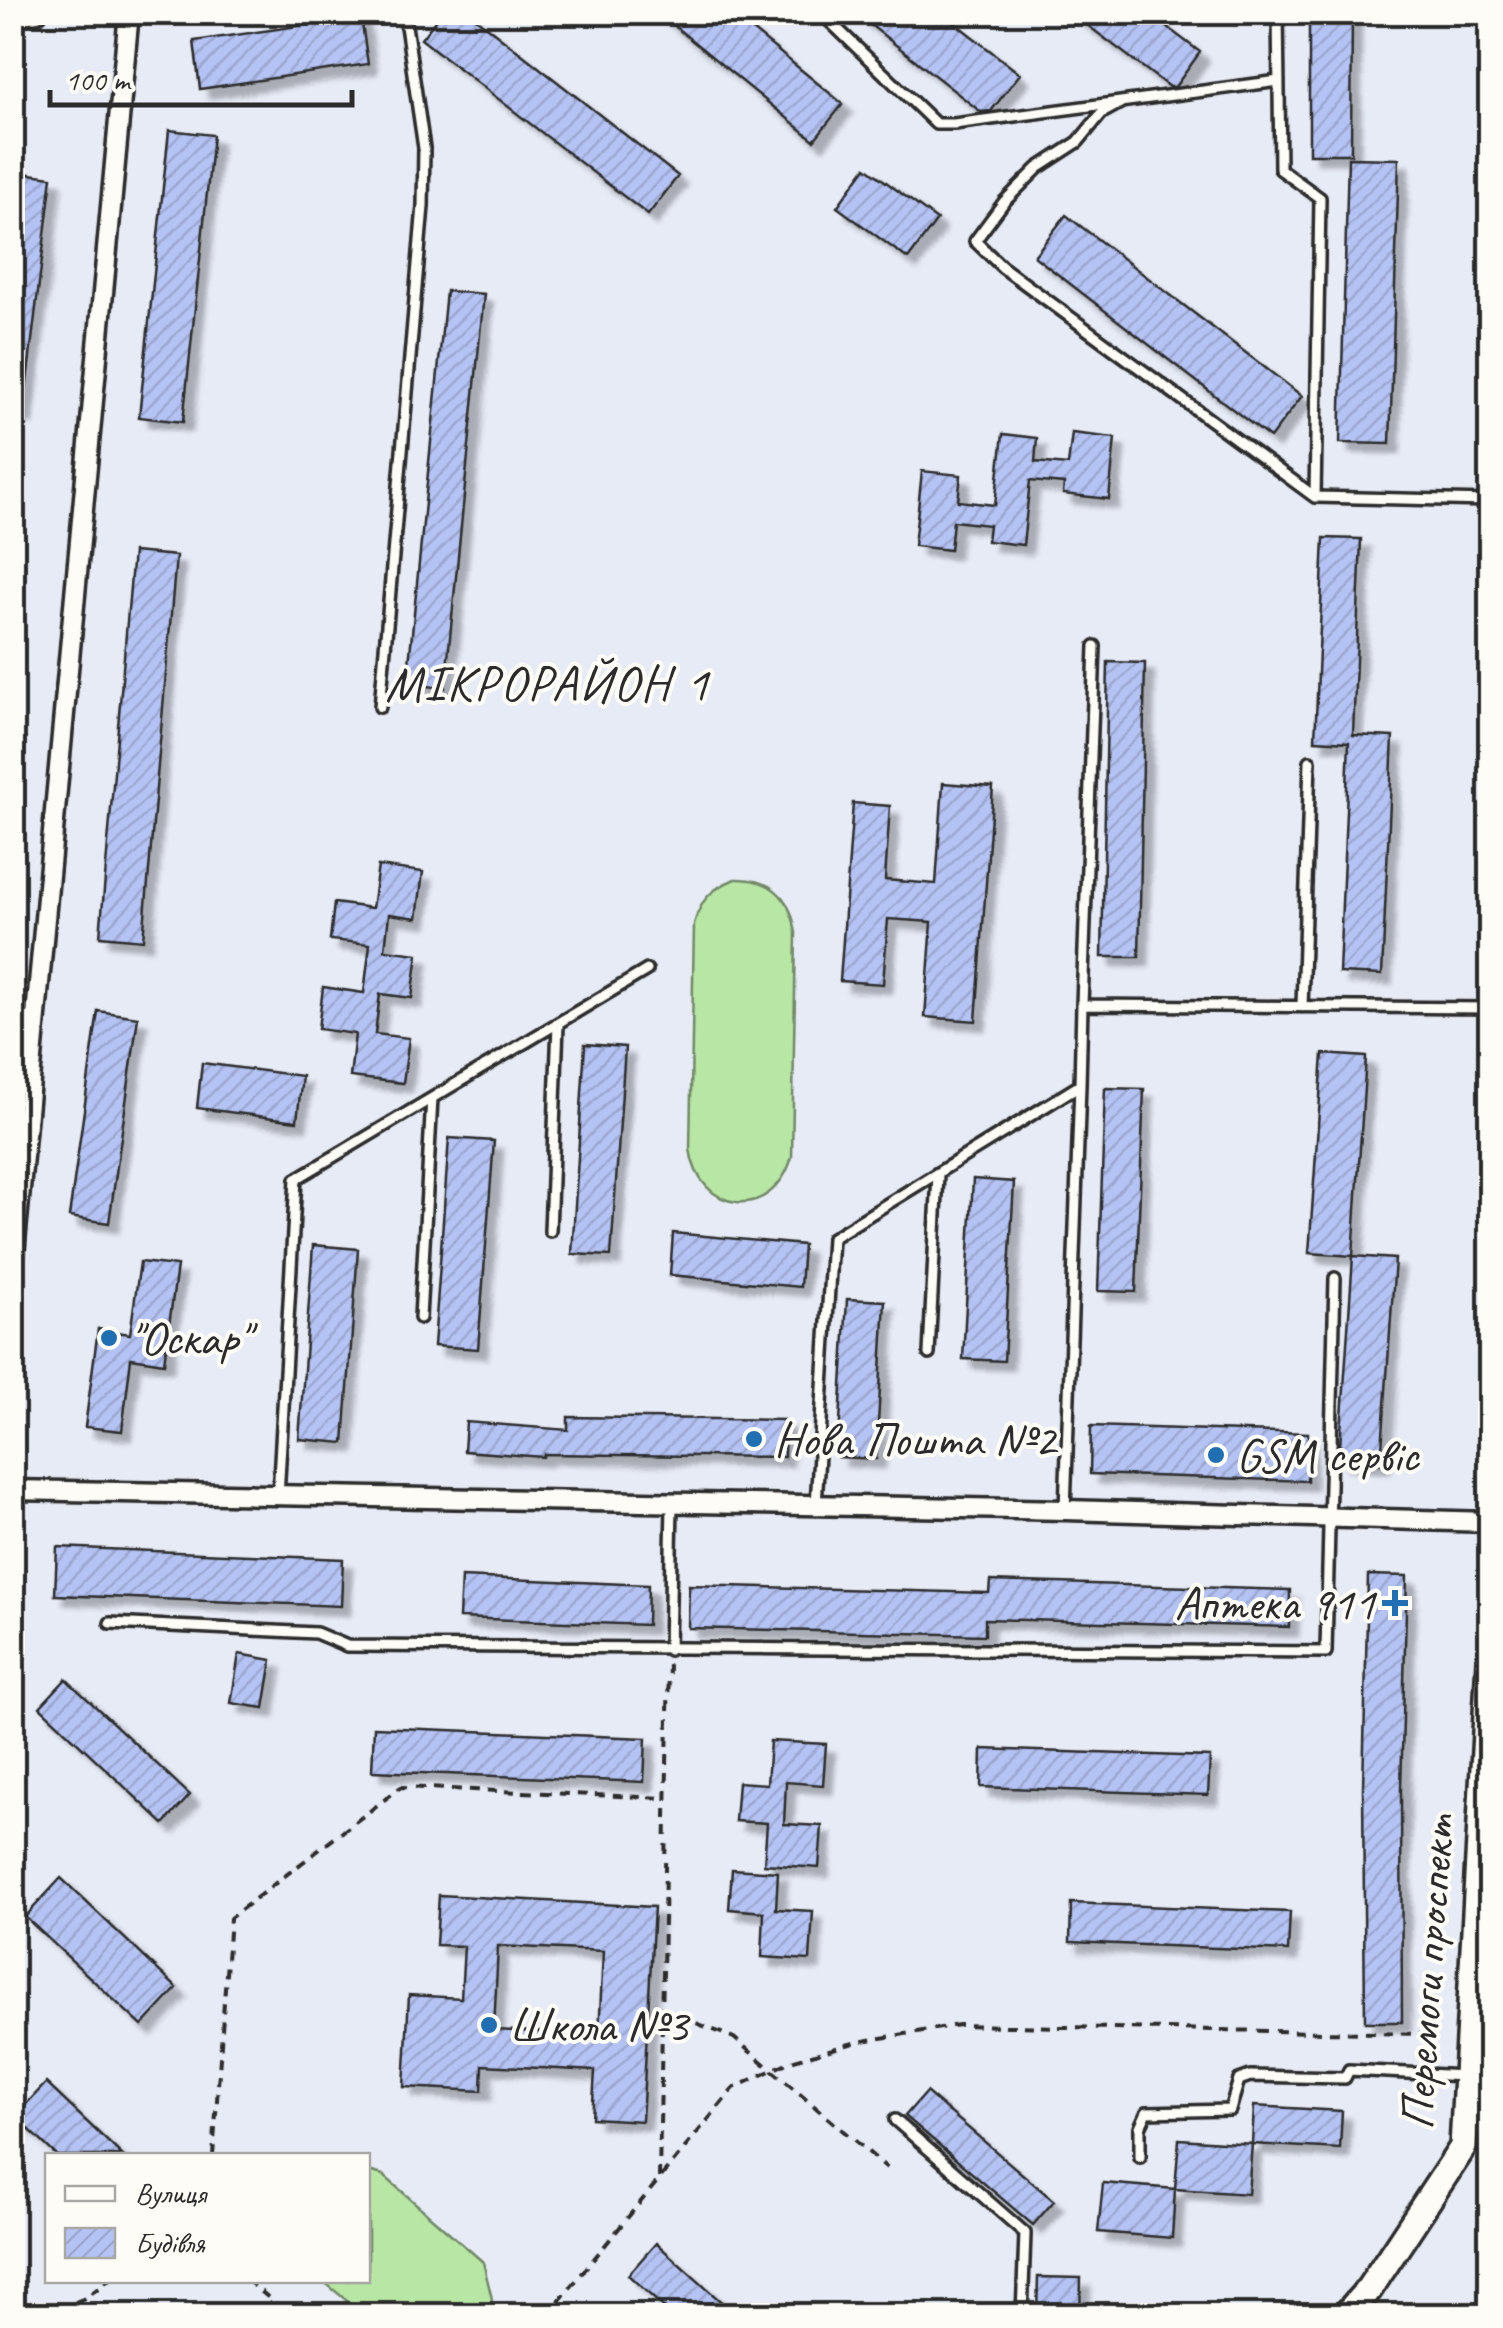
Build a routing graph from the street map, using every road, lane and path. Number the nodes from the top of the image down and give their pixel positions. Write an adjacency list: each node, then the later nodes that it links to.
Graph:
1 (37, 12): 6 (street)
2 (129, 12): 23 (street)
3 (404, 12): 12 (lane)
4 (820, 12): 8 (lane)
5 (1278, 12): 7 (lane)
6 (12, 15)
7 (1279, 81): 8 (lane); 9 (lane)
8 (1122, 102): 9 (lane)
9 (1315, 497): 10 (lane)
10 (1490, 501)
11 (1095, 646): 15 (lane)
12 (380, 707)
13 (1310, 761): 16 (lane)
14 (647, 970): 18 (lane)
15 (1082, 1004): 16 (lane); 19 (lane)
16 (1302, 1006): 17 (lane)
17 (1490, 1008)
18 (558, 1026): 20 (lane); 22 (lane)
19 (1080, 1086): 21 (lane); 31 (lane)
20 (432, 1098): 25 (lane); 28 (lane)
21 (938, 1174): 26 (lane); 30 (lane)
22 (550, 1231)
23 (12, 1275)
24 (1335, 1278): 32 (lane)
25 (420, 1318)
26 (929, 1354)
27 (12, 1490): 28 (street)
28 (278, 1496): 29 (street)
29 (672, 1504): 30 (street); 35 (lane)
30 (816, 1508): 31 (street)
31 (1065, 1510): 32 (street)
32 (1328, 1518): 33 (street); 35 (lane)
33 (1490, 1522)
34 (110, 1623): 35 (lane)
35 (670, 1650): 37 (path)
36 (1490, 1660): 41 (street, Перемоги проспект)
37 (668, 1798): 38 (path); 43 (path)
38 (663, 2010): 40 (path); 46 (path)
39 (1425, 2034): 40 (path)
40 (772, 2070): 45 (path); 46 (path)
41 (1467, 2076): 44 (lane); 55 (street, Перемоги проспект)
42 (895, 2120): 54 (lane)
43 (213, 2153)
44 (1140, 2157)
45 (887, 2168)
46 (659, 2178): 53 (path)
47 (105, 2283): 49 (path)
48 (251, 2283): 52 (path)
49 (84, 2298): 50 (path); 51 (path)
50 (42, 2316)
51 (83, 2316)
52 (291, 2316)
53 (546, 2316)
54 (1022, 2316)
55 (1345, 2316)

